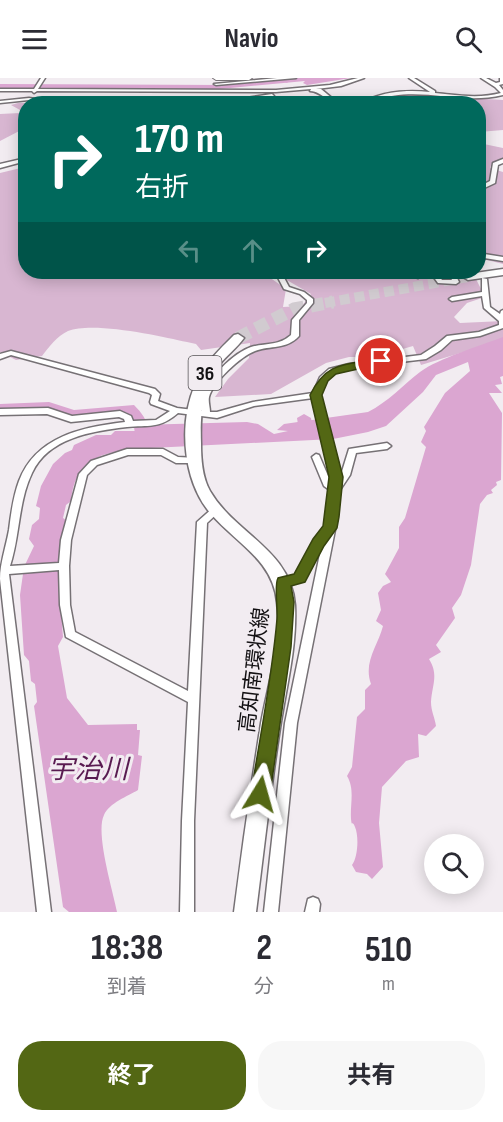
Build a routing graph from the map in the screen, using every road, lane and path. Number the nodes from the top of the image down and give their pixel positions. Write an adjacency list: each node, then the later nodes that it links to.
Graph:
1 (43, 78): 10 (street)
2 (216, 78): 8 (street)
3 (294, 78): 8 (street)
4 (362, 78): 8 (street)
5 (411, 78): 14 (street)
6 (483, 78): 11 (street)
7 (502, 78): 11 (street)
8 (243, 83): 10 (street); 13 (street)
9 (0, 84): 10 (street)
10 (39, 84): 13 (street)
11 (495, 85): 15 (street)
12 (0, 90): 13 (street)
13 (35, 90): 16 (street)
14 (435, 93): 19 (street); 20 (street)
15 (503, 94): 21 (street)
16 (31, 96)
17 (273, 96): 18 (street)
18 (326, 96)
19 (377, 96)
20 (467, 96)
21 (486, 96)
22 (18, 100): 23 (street)
23 (0, 102)
24 (18, 161): 26 (street)
25 (503, 161): 27 (street)
26 (0, 166)
27 (486, 185)
28 (486, 256): 29 (street)
29 (503, 259)
30 (503, 272): 31 (main road)
31 (486, 274)
32 (282, 279): 45 (street)
33 (438, 279): 34 (street)
34 (454, 279)
35 (484, 279): 36 (street)
36 (486, 293): 37 (street); 39 (street)
37 (452, 299)
38 (503, 312): 39 (street)
39 (502, 320): 42 (street)
40 (238, 338): 45 (main road, 高知南環状線 / 36)
41 (0, 357): 43 (street)
42 (316, 395): 45 (street); 50 (street)
43 (176, 410): 45 (street); 46 (street)
44 (0, 412): 46 (street)
45 (198, 415): 48 (main road, 高知南環状線 / 36)
46 (130, 424): 54 (street)
47 (387, 446): 50 (street)
48 (194, 456): 51 (main road, 高知南環状線 / 36); 53 (street)
49 (316, 457): 50 (street)
50 (336, 490): 52 (street)
51 (217, 509): 55 (main road, 高知南環状線 / 36); 56 (street)
52 (330, 528): 55 (street); 60 (street)
53 (62, 566): 54 (street); 56 (street)
54 (4, 571): 57 (street)
55 (283, 582): 59 (main road, 高知南環状線 / 36)
56 (194, 700): 58 (street)
57 (44, 912)
58 (188, 912)
59 (245, 912)
60 (271, 912)

